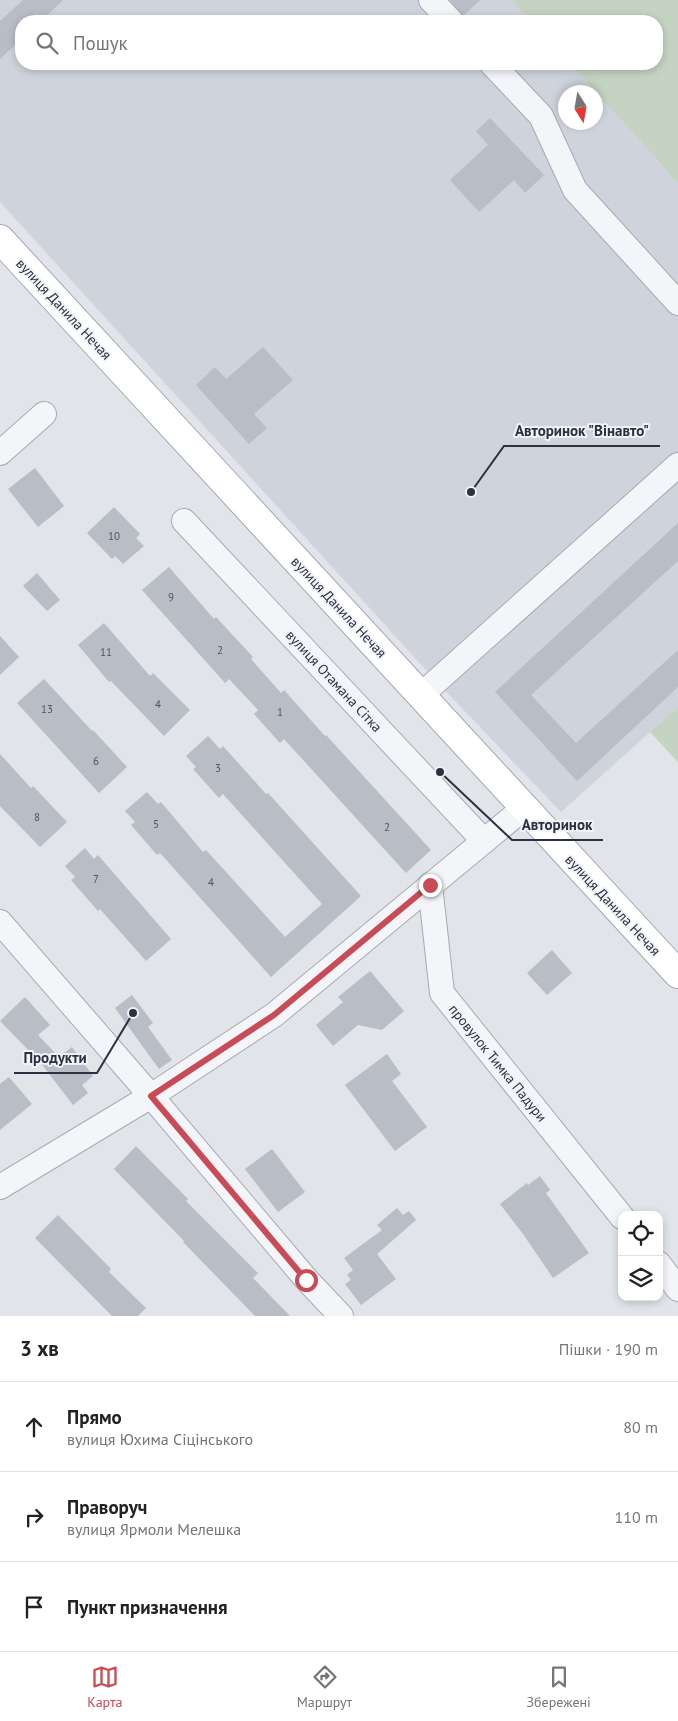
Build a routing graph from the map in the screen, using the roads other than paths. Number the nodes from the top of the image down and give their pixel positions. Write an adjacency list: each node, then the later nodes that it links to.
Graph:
1 (431, 0): 2 (street)
2 (445, 15)
3 (498, 70): 5 (street)
4 (0, 239): 10 (main road, вулиця Данила Нечая)
5 (678, 304)
6 (44, 414): 7 (street)
7 (0, 453)
8 (678, 465): 10 (street)
9 (184, 521): 12 (street, вулиця Отамана Сітка)
10 (420, 696): 11 (main road, вулиця Данила Нечая)
11 (524, 808): 12 (street); 15 (main road, вулиця Данила Нечая)
12 (484, 841): 13 (street)
13 (430, 885): 16 (street); 18 (street, провулок Тимка Падури)
14 (0, 922): 16 (street)
15 (678, 974)
16 (151, 1096): 17 (street); 21 (street)
17 (0, 1187)
18 (618, 1212)
19 (663, 1269): 20 (street)
20 (678, 1289)
21 (340, 1316)

